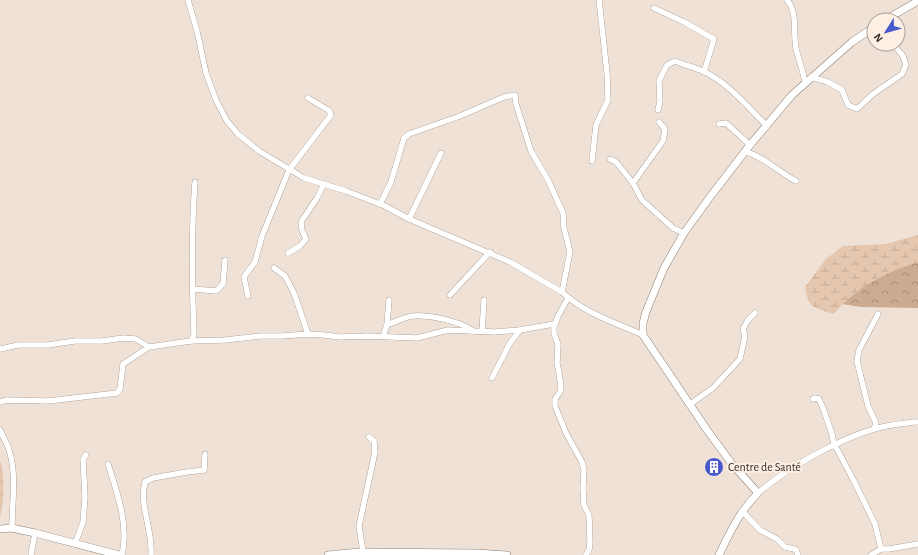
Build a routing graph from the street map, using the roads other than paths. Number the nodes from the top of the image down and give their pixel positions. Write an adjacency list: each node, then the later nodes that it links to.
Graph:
1 (188, 0): 22 (street)
2 (599, 0): 21 (street)
3 (787, 0): 11 (street)
4 (918, 1): 6 (main road)
5 (654, 8): 9 (street)
6 (899, 12)
7 (866, 32): 10 (main road)
8 (900, 52): 10 (street)
9 (704, 72): 13 (street); 16 (street)
10 (811, 77): 11 (main road)
11 (805, 82): 16 (main road)
12 (308, 98): 22 (street)
13 (658, 110)
14 (659, 122): 25 (street)
15 (720, 124): 17 (street)
16 (766, 126): 17 (main road)
17 (750, 145): 18 (main road)
18 (746, 152): 23 (street); 29 (main road)
19 (441, 153): 28 (street)
20 (610, 159): 25 (street)
21 (592, 161)
22 (289, 170): 26 (street); 37 (street)
23 (796, 180)
24 (195, 182): 34 (street)
25 (633, 183): 29 (street)
26 (324, 184): 27 (street); 31 (street)
27 (380, 204): 28 (street); 35 (street)
28 (409, 219): 30 (street)
29 (684, 232): 49 (main road)
30 (490, 252): 35 (street); 36 (street)
31 (288, 253)
32 (225, 260): 34 (street)
33 (274, 268): 48 (street)
34 (193, 289): 51 (street)
35 (562, 292): 38 (street)
36 (450, 295)
37 (248, 296)
38 (568, 298): 43 (street); 49 (street)
39 (389, 300): 44 (street)
40 (484, 300): 47 (street)
41 (755, 313): 57 (street)
42 (878, 314): 59 (street)
43 (554, 324): 45 (street); 82 (street)
44 (387, 325): 46 (street); 50 (street)
45 (520, 330): 47 (street); 54 (street)
46 (474, 331): 47 (street); 50 (street)
47 (482, 331)
48 (308, 334): 50 (street); 51 (street)
49 (642, 335): 57 (main road)
50 (383, 336)
51 (191, 341): 52 (street)
52 (149, 347): 53 (street); 56 (street)
53 (0, 349)
54 (492, 378)
55 (813, 398): 62 (street)
56 (0, 402)
57 (689, 405): 66 (main road)
58 (918, 422): 59 (street)
59 (874, 429): 62 (street)
60 (0, 430): 68 (street)
61 (369, 437): 75 (street)
62 (834, 446): 66 (street); 73 (street)
63 (205, 454): 79 (street)
64 (86, 455): 71 (street)
65 (108, 464): 78 (street)
66 (758, 493): 67 (main road)
67 (742, 511): 83 (main road); 84 (street)
68 (12, 528): 69 (main road); 70 (main road)
69 (0, 529)
70 (35, 533): 71 (main road); 76 (street)
71 (75, 544): 74 (main road)
72 (918, 544): 73 (street)
73 (881, 549): 85 (street)
74 (98, 552): 77 (main road)
75 (363, 552): 80 (main road); 81 (main road)
76 (31, 555)
77 (118, 555)
78 (122, 555)
79 (151, 555)
80 (328, 555)
81 (507, 555)
82 (586, 555)
83 (720, 555)
84 (798, 555)
85 (871, 555)

